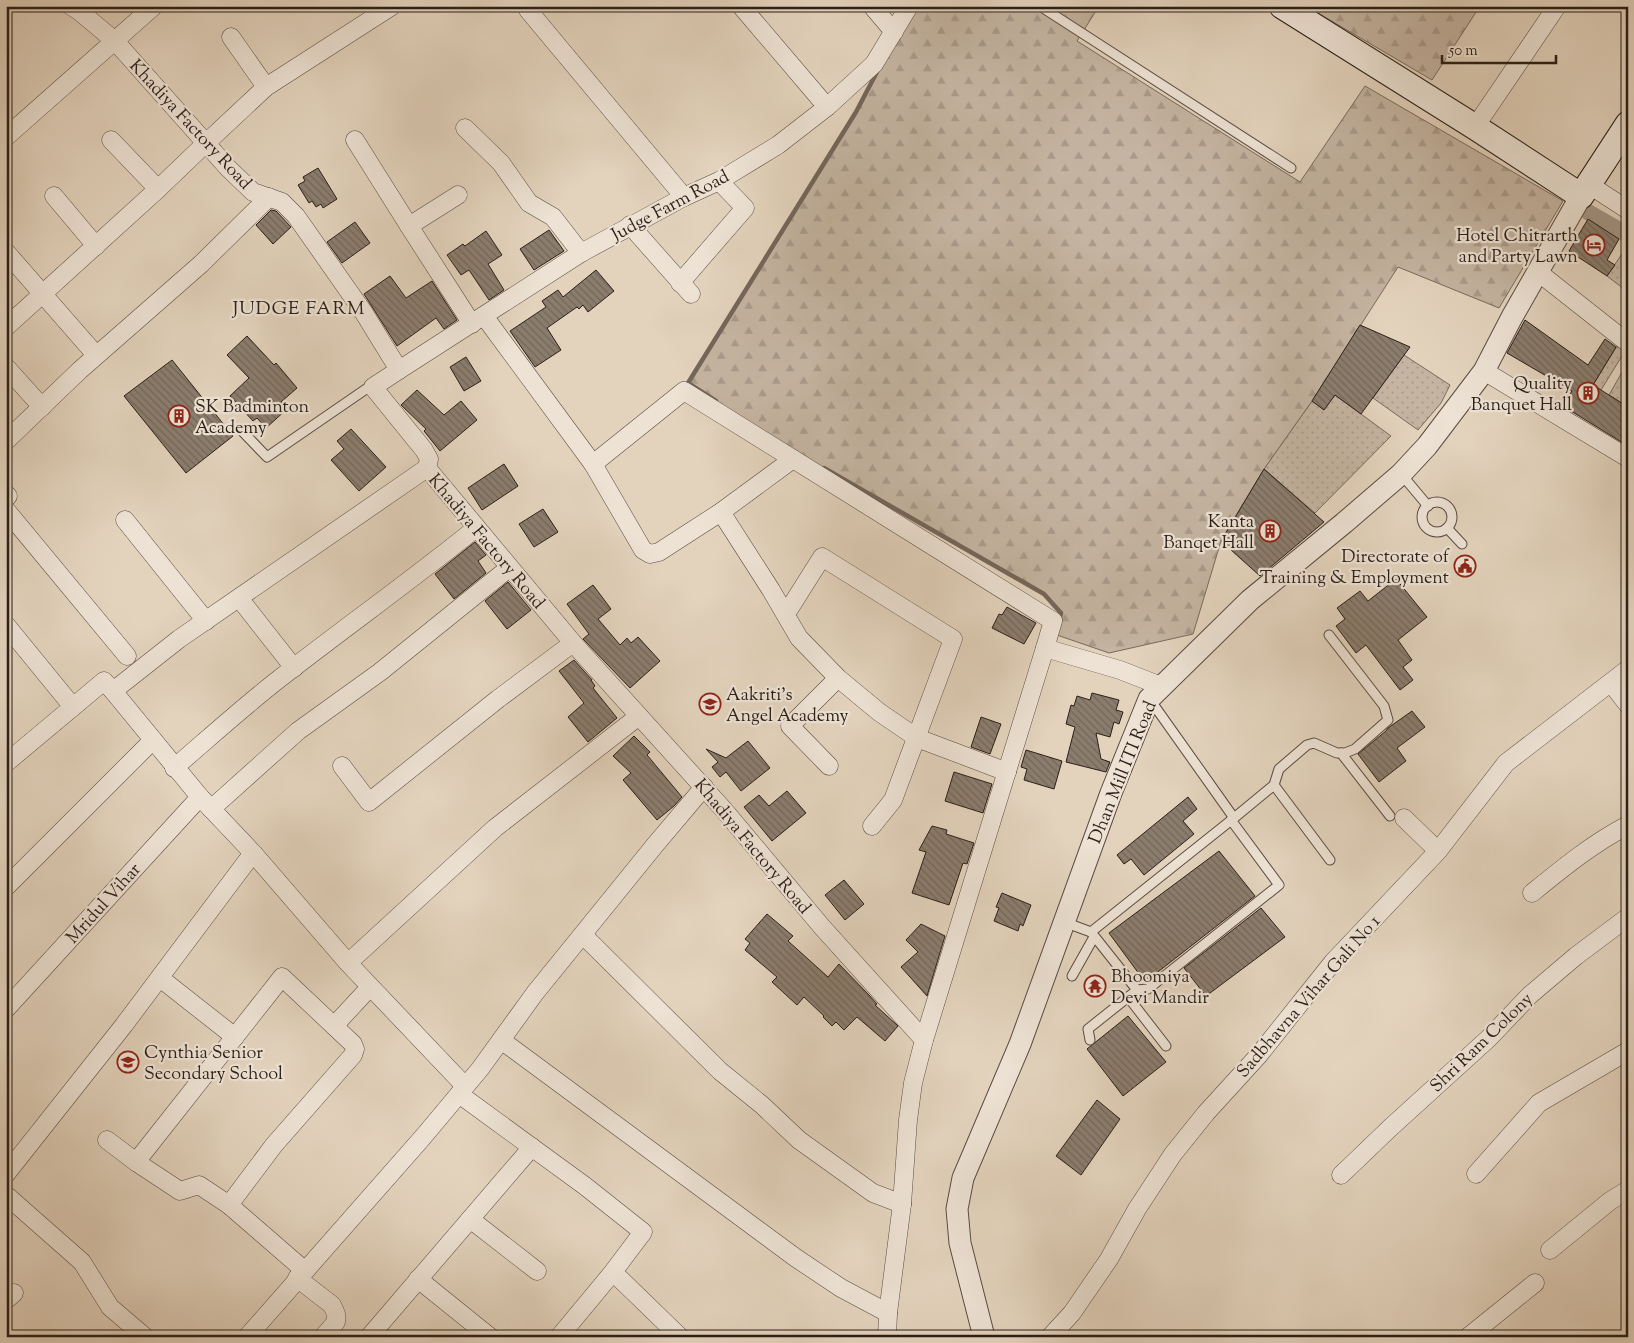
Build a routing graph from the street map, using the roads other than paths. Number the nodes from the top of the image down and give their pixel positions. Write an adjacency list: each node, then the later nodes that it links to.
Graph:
1 (71, 6): 13 (street, Khadiya Factory Road)
2 (154, 6): 13 (street)
3 (392, 6): 14 (street)
4 (741, 6): 15 (street)
5 (872, 6): 11 (street)
6 (909, 6): 11 (street, Judge Farm Road)
7 (1040, 6): 23 (lane)
8 (1282, 6): 17 (main road)
9 (1557, 6): 17 (street)
10 (528, 10): 30 (street)
11 (894, 32): 15 (street, Judge Farm Road)
12 (231, 37): 14 (street)
13 (115, 41): 19 (street); 22 (street, Khadiya Factory Road)
14 (266, 87): 22 (street)
15 (827, 107): 24 (street, Judge Farm Road)
16 (1628, 124): 26 (main road)
17 (1475, 127): 26 (main road)
18 (465, 128): 36 (street)
19 (9, 129)
20 (111, 140): 25 (street)
21 (355, 140): 33 (street)
22 (206, 142): 25 (street); 29 (street, Khadiya Factory Road)
23 (1291, 168)
24 (719, 181): 30 (street, Judge Farm Road); 32 (street)
25 (158, 189): 34 (street)
26 (1585, 190): 31 (street); 37 (street, Dhan Mill ITI Road)
27 (458, 195): 33 (street)
28 (54, 196): 34 (street)
29 (269, 197): 42 (street); 44 (street, Khadiya Factory Road)
30 (684, 197): 32 (street, Judge Farm Road)
31 (1628, 210)
32 (630, 225): 36 (street, Judge Farm Road)
33 (409, 226): 39 (street)
34 (96, 246): 38 (street)
35 (6, 252): 38 (street)
36 (581, 253): 39 (street, Judge Farm Road)
37 (1538, 272): 41 (street); 45 (street, Dhan Mill ITI Road)
38 (43, 294): 40 (street); 42 (street)
39 (478, 320): 44 (street, Judge Farm Road); 52 (street)
40 (6, 327)
41 (1628, 343)
42 (96, 355): 47 (street)
43 (6, 367): 47 (street)
44 (399, 370): 46 (street)
45 (1484, 371): 50 (street); 54 (street, Dhan Mill ITI Road)
46 (373, 388): 48 (lane); 53 (street, Khadiya Factory Road)
47 (42, 407): 49 (street)
48 (240, 429)
49 (6, 441)
50 (1628, 458)
51 (793, 459): 52 (street); 57 (street); 69 (street)
52 (593, 464): 57 (street)
53 (427, 468): 59 (street, Khadiya Factory Road); 63 (street)
54 (1402, 474): 55 (lane); 76 (street, Dhan Mill ITI Road)
55 (1428, 506): 60 (lane); 60 (lane)
56 (6, 510): 70 (street)
57 (721, 512): 64 (street)
58 (125, 520): 65 (street)
59 (476, 528): 62 (street, Khadiya Factory Road); 71 (street)
60 (1447, 528): 61 (lane)
61 (1462, 544)
62 (509, 568): 68 (street, Khadiya Factory Road); 90 (street, Mridul Vihar)
63 (239, 598): 65 (street); 71 (street)
64 (786, 614): 73 (street); 80 (street)
65 (206, 621): 75 (street)
66 (6, 625): 78 (street)
67 (1329, 634): 82 (lane)
68 (573, 643): 79 (street, Khadiya Factory Road); 84 (street)
69 (1045, 648): 76 (street); 87 (street)
70 (127, 656)
71 (294, 668): 86 (street)
72 (1628, 669): 74 (street, Sadbhavna Vihar Gali No 1)
73 (838, 678): 80 (street); 85 (street)
74 (1611, 683): 77 (street); 95 (street, Sadbhavna Vihar Gali No 1)
75 (113, 691): 78 (street); 81 (street)
76 (1155, 692): 92 (lane); 101 (street, Dhan Mill ITI Road)
77 (1628, 705)
78 (73, 707): 83 (street)
79 (639, 716): 89 (street, Khadiya Factory Road); 104 (street)
80 (917, 738): 87 (street); 94 (street)
81 (152, 740): 86 (street); 98 (street)
82 (1341, 753): 88 (lane); 91 (lane)
83 (6, 763)
84 (342, 766)
85 (829, 766)
86 (174, 768): 90 (street)
87 (1007, 772): 114 (street)
88 (1274, 785): 92 (lane); 97 (lane)
89 (704, 788): 102 (street); 114 (street, Khadiya Factory Road)
90 (206, 803): 96 (street); 110 (street, Mridul Vihar)
91 (1397, 817): 95 (street)
92 (1232, 819): 103 (lane); 108 (lane)
93 (1628, 825): 99 (street)
94 (872, 826)
95 (1438, 851): 146 (street, Sadbhavna Vihar Gali No 1)
96 (253, 853): 104 (street); 106 (street)
97 (1330, 860)
98 (6, 887)
99 (1532, 892)
100 (1628, 917): 124 (street, Shri Ram Colony)
101 (1064, 922): 103 (lane); 145 (street, Dhan Mill ITI Road)
102 (584, 935): 113 (street); 127 (street)
103 (1093, 935): 105 (lane); 108 (lane)
104 (348, 963): 107 (street)
105 (1072, 976)
106 (160, 978): 112 (street); 122 (street)
107 (370, 987): 111 (street); 118 (street)
108 (1137, 990): 109 (lane)
109 (1128, 997): 115 (lane); 116 (lane)
110 (6, 1009)
111 (334, 1026): 112 (street); 128 (street)
112 (235, 1037): 121 (street)
113 (500, 1040): 118 (street); 136 (street)
114 (924, 1040): 127 (street)
115 (1090, 1040)
116 (1166, 1046)
117 (1628, 1051): 123 (street)
118 (462, 1090): 120 (street); 133 (street)
119 (106, 1140): 121 (street)
120 (532, 1146): 129 (street); 132 (street)
121 (136, 1162): 128 (street)
122 (6, 1174)
123 (1476, 1174)
124 (1341, 1175)
125 (1628, 1190): 130 (street)
126 (6, 1195): 137 (street)
127 (902, 1204): 136 (street)
128 (229, 1205): 133 (street)
129 (470, 1219): 131 (street); 134 (street)
130 (1550, 1250)
131 (537, 1271)
132 (613, 1272): 142 (street); 143 (street)
133 (301, 1274): 138 (street); 139 (street)
134 (418, 1279): 140 (street); 141 (street)
135 (1535, 1283): 147 (street)
136 (888, 1313): 144 (street)
137 (145, 1337)
138 (247, 1337)
139 (323, 1337)
140 (368, 1337)
141 (490, 1337)
142 (559, 1337)
143 (680, 1337)
144 (887, 1337)
145 (984, 1337)
146 (1050, 1337)
147 (1468, 1337)

